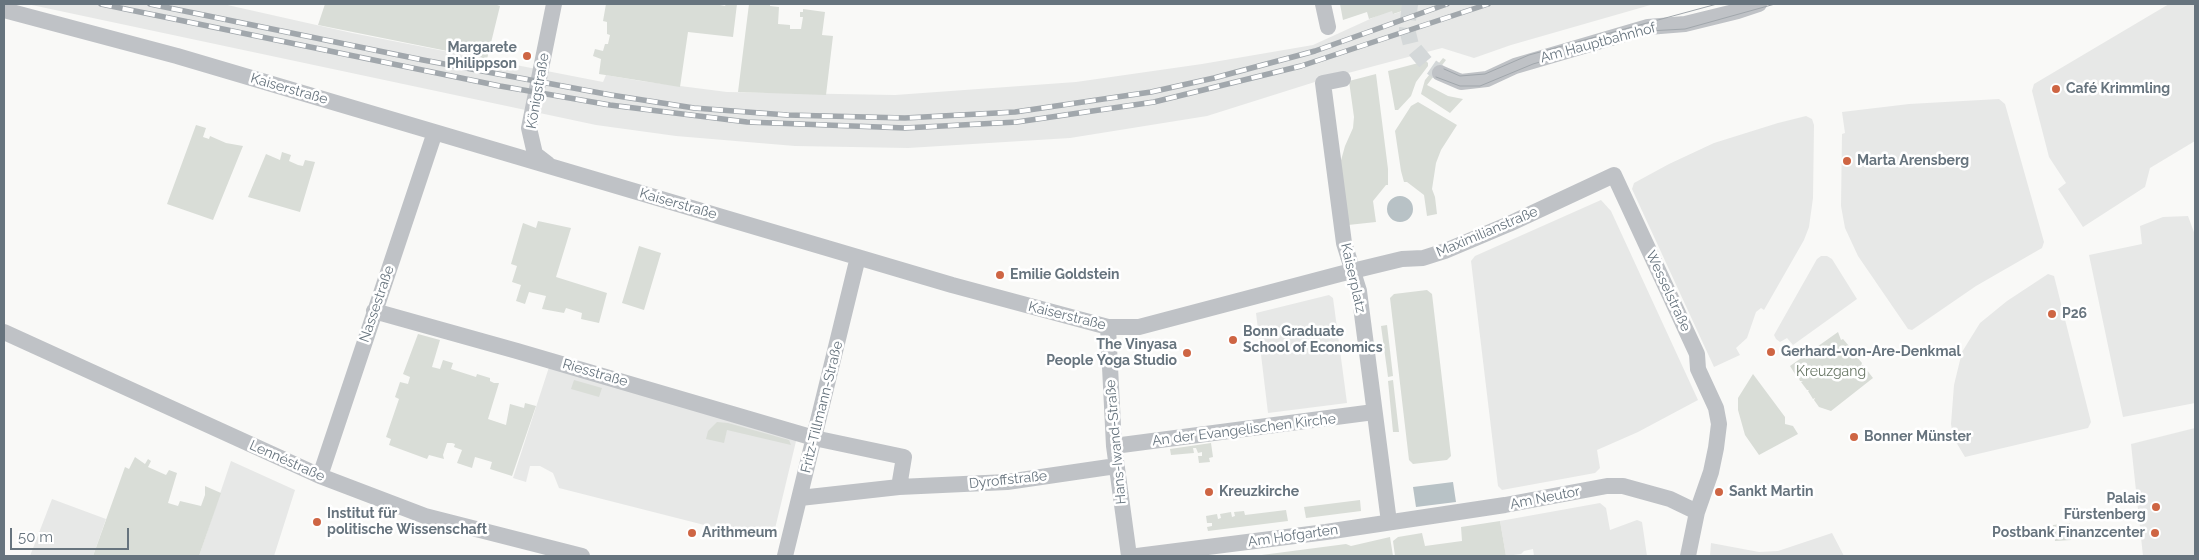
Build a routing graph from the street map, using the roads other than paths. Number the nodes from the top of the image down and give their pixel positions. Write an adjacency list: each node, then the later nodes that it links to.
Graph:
1 (554, 4): 9 (street, Königstraße)
2 (1323, 4): 5 (street)
3 (1759, 4): 6 (street, Am Hauptbahnhof)
4 (4, 10): 8 (street, Kaiserstraße)
5 (1328, 27)
6 (1440, 73)
7 (1343, 79): 12 (street, Kaiserplatz)
8 (435, 132): 9 (street, Kaiserstraße); 13 (street, Nassestraße)
9 (554, 168): 11 (street, Kaiserstraße)
10 (1614, 175): 12 (street, Maximilianstraße); 23 (street, Wesselstraße)
11 (858, 258): 14 (street, Kaiserstraße); 17 (street, Fritz-Tillmann-Straße)
12 (1354, 271): 14 (street, Kaiserstraße); 16 (street, Kaiserplatz)
13 (374, 311): 17 (street, Riesstraße); 20 (street, Nassestraße)
14 (1108, 327): 18 (street, Hans-Iwand-Straße)
15 (4, 332): 20 (street, Lennéstraße)
16 (1374, 412): 18 (street, An der Evangelischen Kirche); 24 (street, Kaiserplatz)
17 (814, 438): 21 (street); 22 (street, Fritz-Tillmann-Straße)
18 (1114, 446): 19 (street, Hans-Iwand-Straße)
19 (1116, 466): 21 (street, Dyroffstraße); 28 (street, Hans-Iwand-Straße)
20 (320, 476): 25 (street, Lennéstraße)
21 (899, 487): 22 (street, Dyroffstraße)
22 (800, 498): 27 (street, Fritz-Tillmann-Straße)
23 (1697, 512): 24 (street, Am Neutor); 30 (street)
24 (1389, 522): 29 (street, Am Hofgarten)
25 (554, 553): 26 (street, Lennéstraße)
26 (582, 556)
27 (785, 556)
28 (1129, 556)
29 (1137, 556)
30 (1688, 556)

